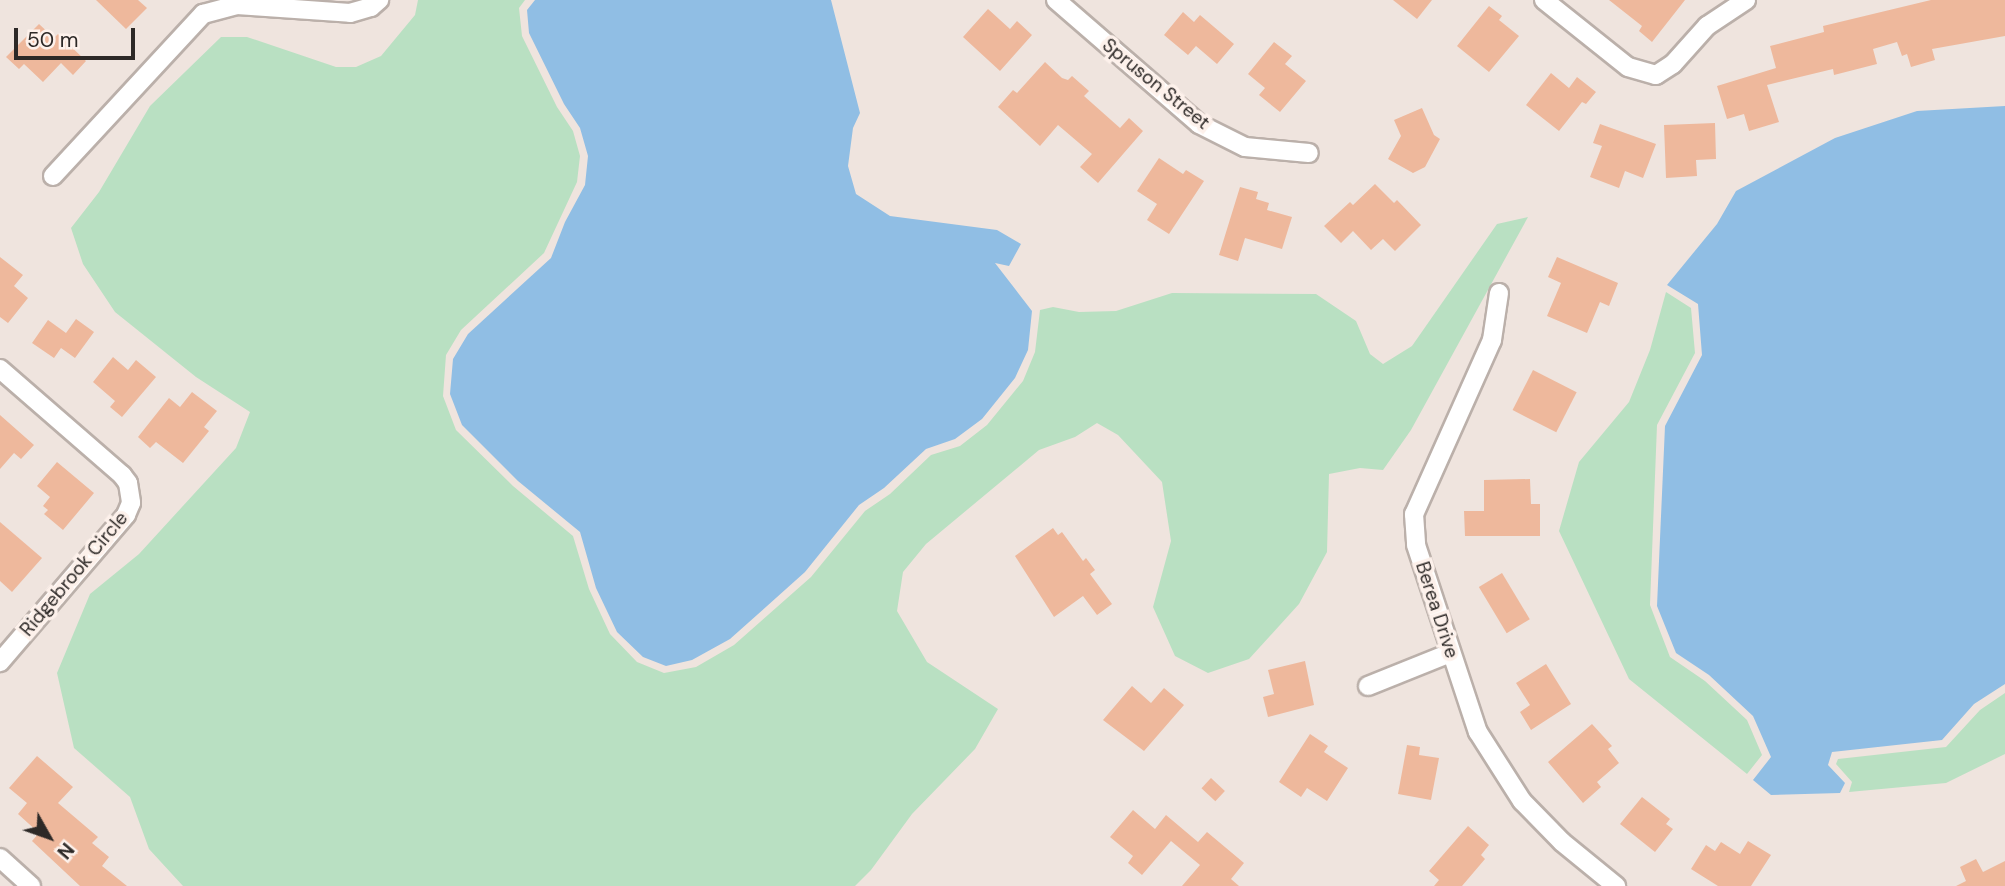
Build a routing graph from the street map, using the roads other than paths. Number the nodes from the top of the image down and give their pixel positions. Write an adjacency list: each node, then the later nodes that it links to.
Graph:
1 (380, 0): 6 (street)
2 (1056, 0): 5 (street, Spruson Street)
3 (1544, 0): 4 (street)
4 (1746, 0)
5 (1309, 153)
6 (53, 176)
7 (1499, 293): 9 (street, Berea Drive)
8 (0, 369): 10 (street, Ridgebrook Circle)
9 (1450, 653): 11 (street); 14 (street, Berea Drive)
10 (0, 662)
11 (1368, 686)
12 (0, 858): 13 (street)
13 (31, 886)
14 (1616, 886)

